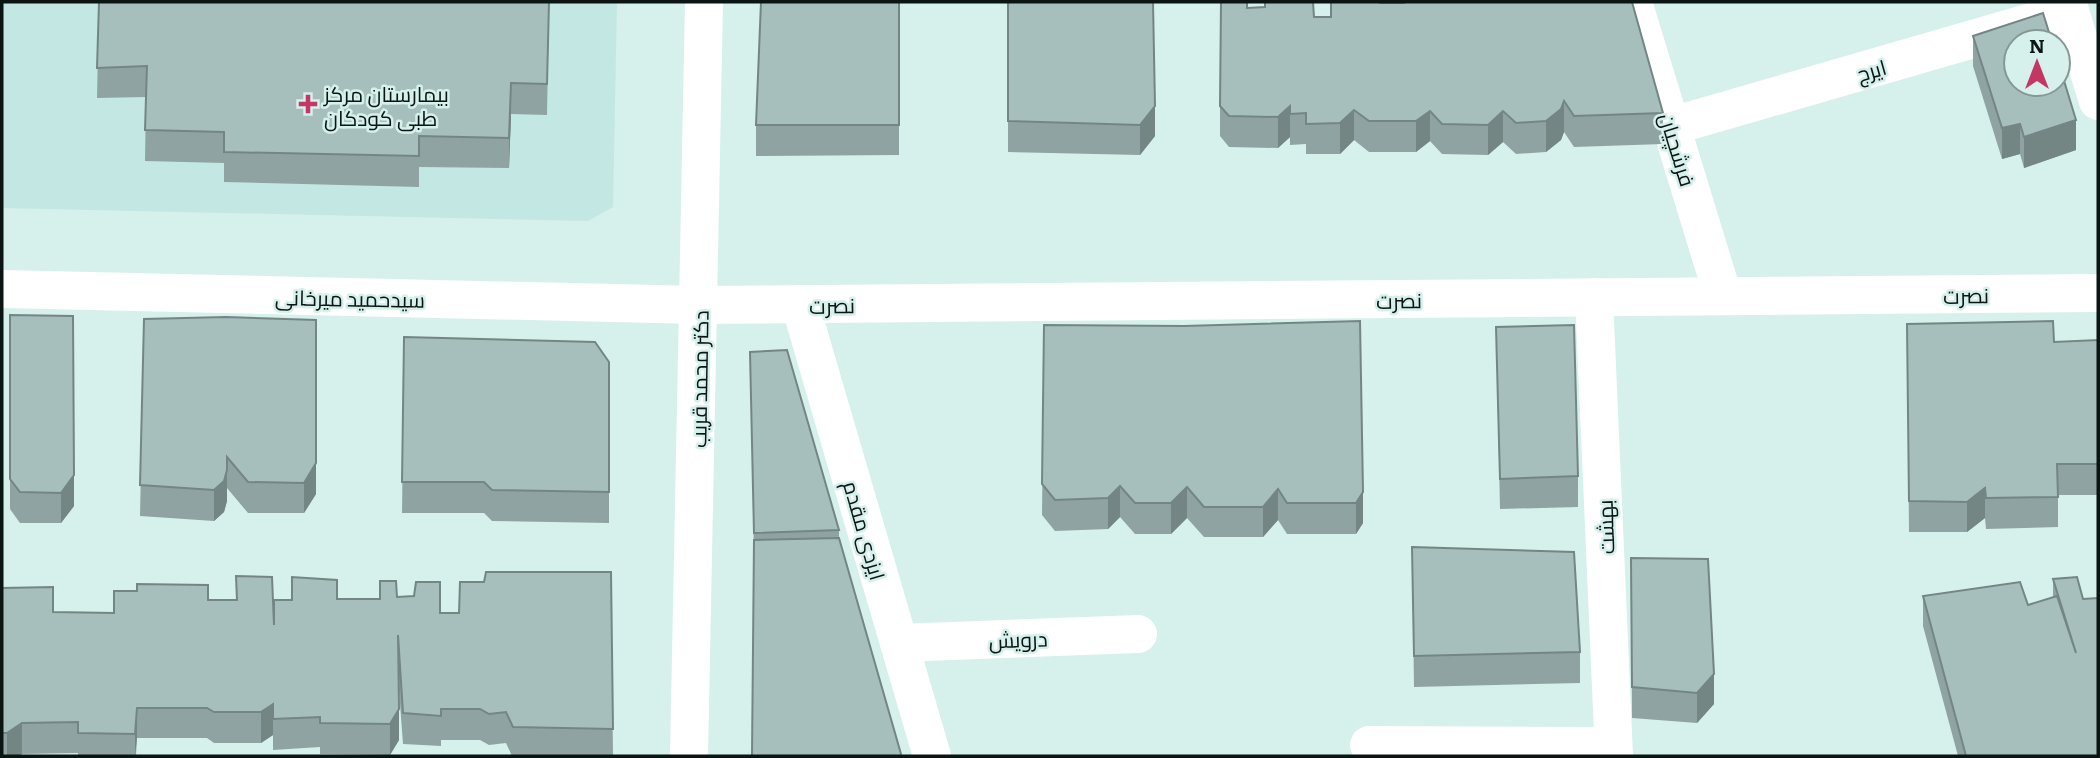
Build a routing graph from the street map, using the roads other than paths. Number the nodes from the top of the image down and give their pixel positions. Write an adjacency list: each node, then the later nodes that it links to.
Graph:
1 (704, 2): 11 (main road, دکتر محمد قریب)
2 (1633, 2): 5 (main road, فرشچیان)
3 (2068, 6): 4 (main road); 5 (main road, ایرج)
4 (2098, 101)
5 (1672, 127): 8 (main road, فرشچیان)
6 (2, 289): 11 (main road, سیدحمید میرخانی)
7 (2098, 293): 8 (main road, نصرت)
8 (1723, 296): 9 (main road, نصرت)
9 (1594, 297): 10 (main road, نصرت); 15 (main road, بهشت)
10 (800, 304): 11 (main road, نصرت); 13 (main road, ایزدی مقدم)
11 (699, 305): 16 (main road, دکتر محمد قریب)
12 (1138, 634): 13 (main road, درویش)
13 (899, 643): 17 (main road, ایزدی مقدم)
14 (1369, 745): 15 (main road)
15 (1614, 751)
16 (689, 756)
17 (932, 756)

